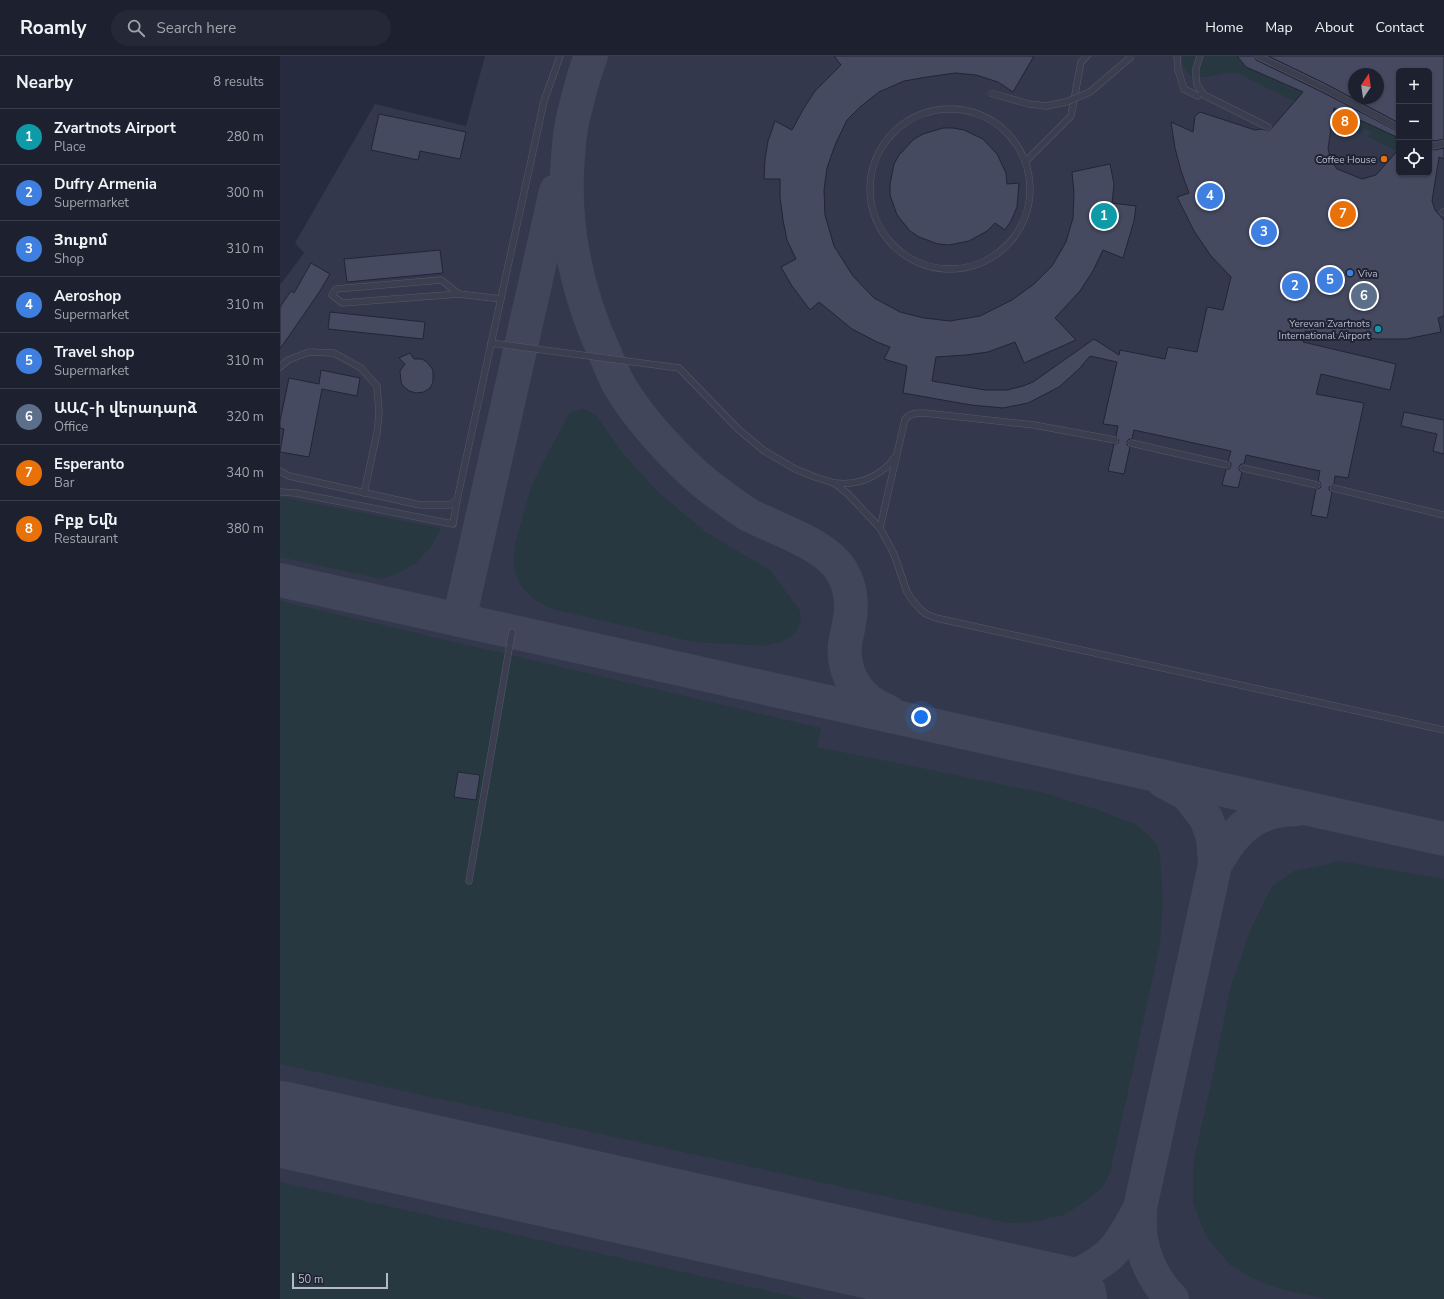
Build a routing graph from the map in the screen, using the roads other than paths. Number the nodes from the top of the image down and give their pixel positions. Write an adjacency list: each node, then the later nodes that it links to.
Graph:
1 (560, 56): 15 (lane)
2 (1087, 56): 13 (lane)
3 (1132, 56): 7 (lane, bridge)
4 (1177, 56): 8 (lane)
5 (1200, 56): 10 (lane)
6 (1258, 56): 9 (lane)
7 (990, 93)
8 (1198, 96)
9 (1396, 126)
10 (1268, 127)
11 (1444, 143): 12 (lane)
12 (1432, 145)
13 (1025, 162): 13 (lane)
14 (458, 294): 14 (lane); 15 (lane)
15 (501, 299): 16 (lane)
16 (491, 342): 24 (lane); 29 (lane)
17 (280, 367): 28 (lane)
18 (1116, 440): 20 (lane)
19 (1131, 443): 21 (lane)
20 (897, 454): 24 (lane); 31 (lane)
21 (1227, 465)
22 (1243, 468): 25 (lane)
23 (280, 471): 28 (lane)
24 (834, 483): 31 (lane)
25 (1317, 485)
26 (1333, 488): 30 (lane)
27 (280, 492): 29 (lane)
28 (364, 493): 29 (lane)
29 (457, 500)
30 (1444, 515)
31 (880, 528): 33 (lane)
32 (512, 632): 34 (lane)
33 (1444, 730)
34 (470, 881)

